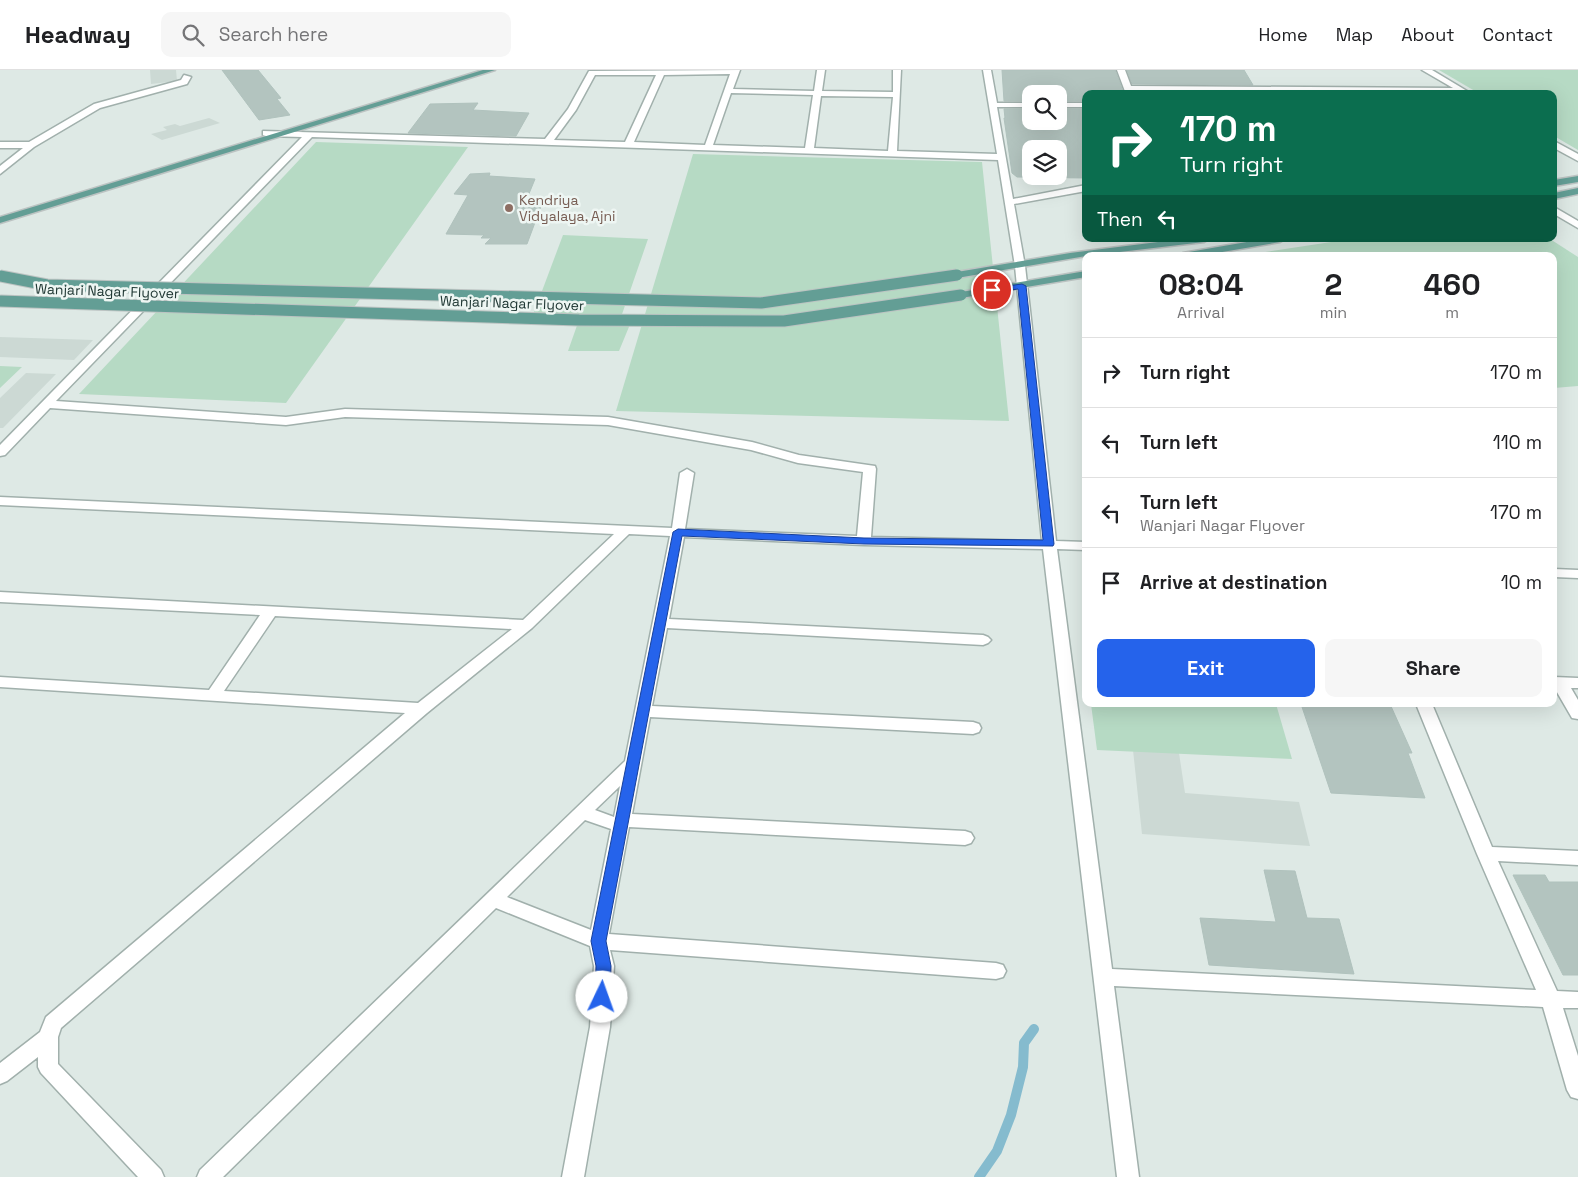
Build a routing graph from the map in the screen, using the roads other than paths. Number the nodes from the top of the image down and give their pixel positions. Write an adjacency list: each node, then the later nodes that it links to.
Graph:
1 (473, 70): 21 (main road)
2 (490, 70): 22 (main road)
3 (821, 70): 15 (street)
4 (897, 70): 16 (street)
5 (987, 70): 17 (street)
6 (1121, 70): 12 (street)
7 (1426, 70): 13 (street)
8 (593, 71): 9 (street); 24 (street)
9 (661, 71): 10 (street); 27 (street)
10 (735, 71): 14 (street)
11 (187, 77): 26 (street)
12 (1128, 90)
13 (1461, 90)
14 (728, 91): 15 (street); 29 (street)
15 (817, 93): 16 (street); 30 (street)
16 (897, 96): 31 (street)
17 (993, 105): 18 (street); 32 (street)
18 (1022, 105)
19 (1067, 105): 20 (street)
20 (1082, 105)
21 (266, 133): 22 (street); 42 (main road)
22 (279, 134): 23 (street); 43 (main road)
23 (309, 135): 24 (street); 55 (street)
24 (548, 143): 27 (street)
25 (0, 145): 26 (street)
26 (31, 145): 34 (street)
27 (628, 145): 29 (street)
28 (1557, 146): 33 (street)
29 (708, 148): 30 (street)
30 (809, 151): 31 (street)
31 (892, 154): 32 (street)
32 (1002, 157): 40 (street)
33 (1578, 158)
34 (0, 171)
35 (1578, 179): 36 (main road)
36 (1557, 182)
37 (1082, 189): 40 (street)
38 (1578, 191): 39 (main road)
39 (1557, 195)
40 (1010, 202): 50 (street)
41 (1557, 212): 44 (street)
42 (0, 214)
43 (0, 220)
44 (1578, 225)
45 (1180, 242): 47 (main road, Wanjari Nagar Flyover)
46 (1263, 242): 48 (main road)
47 (1102, 252)
48 (1206, 252)
49 (1082, 254): 50 (main road, Wanjari Nagar Flyover)
50 (1020, 266): 52 (main road, Wanjari Nagar Flyover, bridge); 53 (street)
51 (1081, 275): 53 (main road, Wanjari Nagar Flyover)
52 (0, 276)
53 (1022, 286): 54 (main road, Wanjari Nagar Flyover, bridge); 62 (street)
54 (0, 301)
55 (46, 404): 56 (street); 61 (street)
56 (0, 452)
57 (687, 473): 60 (street)
58 (0, 501): 59 (street)
59 (626, 530): 60 (street); 69 (street)
60 (678, 532): 61 (street); 68 (street)
61 (864, 541): 62 (street)
62 (1049, 544): 63 (street); 89 (street)
63 (1082, 546)
64 (1557, 573): 65 (street)
65 (1578, 574)
66 (0, 597): 67 (street)
67 (270, 612): 69 (street); 74 (street)
68 (660, 623): 70 (street); 77 (street)
69 (527, 625): 76 (street)
70 (983, 640)
71 (0, 682): 74 (street)
72 (1557, 682): 73 (street); 78 (street)
73 (1578, 683)
74 (213, 696): 76 (street)
75 (1425, 707): 84 (street)
76 (422, 709): 92 (street)
77 (643, 711): 79 (street); 80 (street)
78 (1578, 714)
79 (973, 728)
80 (634, 762): 81 (street); 82 (street)
81 (582, 812): 82 (street); 86 (street)
82 (622, 823): 83 (street); 87 (street)
83 (965, 838)
84 (1486, 854): 85 (street); 90 (street)
85 (1578, 858)
86 (494, 899): 87 (street); 96 (street)
87 (598, 941): 88 (street); 97 (street)
88 (996, 971)
89 (1104, 977): 90 (street); 98 (street)
90 (1550, 998): 91 (street); 94 (street)
91 (1578, 1000)
92 (48, 1037): 93 (street); 95 (street)
93 (0, 1075)
94 (1578, 1090)
95 (153, 1177)
96 (208, 1177)
97 (573, 1177)
98 (1128, 1177)

